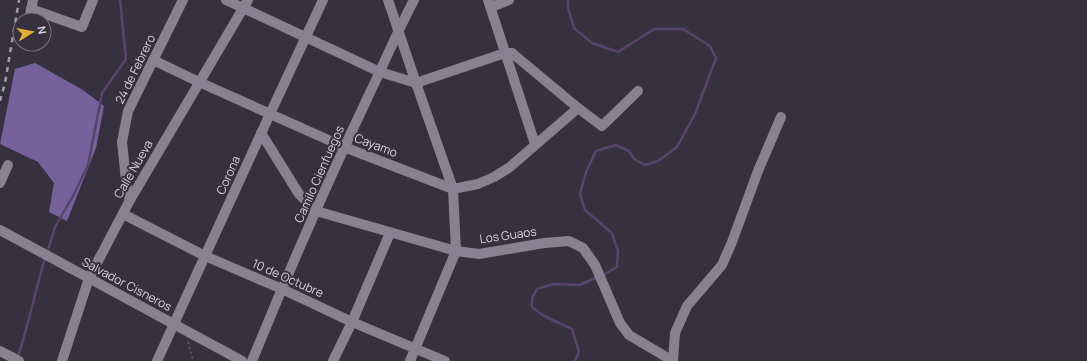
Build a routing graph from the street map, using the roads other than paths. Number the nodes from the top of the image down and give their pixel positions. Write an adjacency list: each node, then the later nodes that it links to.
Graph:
1 (92, 0): 10 (street)
2 (183, 0): 14 (street, 24 de Febrero)
3 (226, 0): 9 (street)
4 (323, 0): 12 (street, Corona)
5 (388, 0): 11 (street)
6 (414, 0): 11 (street, Camilo Cienfuegos)
7 (509, 0): 8 (street)
8 (490, 3): 13 (street)
9 (246, 4): 12 (street); 16 (street, Calle Nueva)
10 (32, 5)
11 (398, 30): 15 (street, Camilo Cienfuegos); 17 (street)
12 (306, 37): 15 (street); 20 (street, Corona)
13 (505, 53): 17 (street); 19 (street); 23 (street)
14 (154, 60): 16 (street, Cayamo); 28 (street, 24 de Febrero)
15 (380, 72): 17 (street); 24 (street, Camilo Cienfuegos)
16 (199, 82): 20 (street, Cayamo); 28 (street, Calle Nueva)
17 (416, 83): 27 (street)
18 (638, 91): 19 (street)
19 (578, 108): 23 (street)
20 (270, 114): 22 (street, Corona); 24 (street, Cayamo)
21 (781, 117): 49 (street)
22 (261, 133): 29 (street, Los Guaos); 34 (street, Corona)
23 (535, 144): 27 (street)
24 (344, 147): 27 (street, Cayamo); 29 (street, Camilo Cienfuegos)
25 (8, 165): 26 (street)
26 (0, 184)
27 (453, 189): 33 (street)
28 (130, 200): 30 (street, Calle Nueva)
29 (316, 211): 32 (street, Los Guaos); 36 (street, Camilo Cienfuegos)
30 (123, 214): 34 (street, 10 de Octubre); 35 (street, Calle Nueva)
31 (0, 230): 35 (street, Salvador Cisneros)
32 (390, 233): 33 (street, Los Guaos); 37 (street)
33 (456, 251): 39 (street); 49 (street, Los Guaos)
34 (205, 256): 36 (street, 10 de Octubre); 38 (street, Corona)
35 (89, 278): 38 (street, Salvador Cisneros); 42 (street, Calle Nueva)
36 (282, 288): 37 (street, 10 de Octubre); 45 (street, Camilo Cienfuegos)
37 (352, 322): 39 (street, 10 de Octubre); 46 (street)
38 (175, 324): 43 (street, Corona); 44 (street, Salvador Cisneros)
39 (415, 348): 47 (street); 48 (street, 10 de Octubre)
40 (0, 351): 41 (street)
41 (19, 361)
42 (62, 361)
43 (157, 361)
44 (242, 361)
45 (252, 361)
46 (333, 361)
47 (410, 361)
48 (446, 361)
49 (673, 361)

